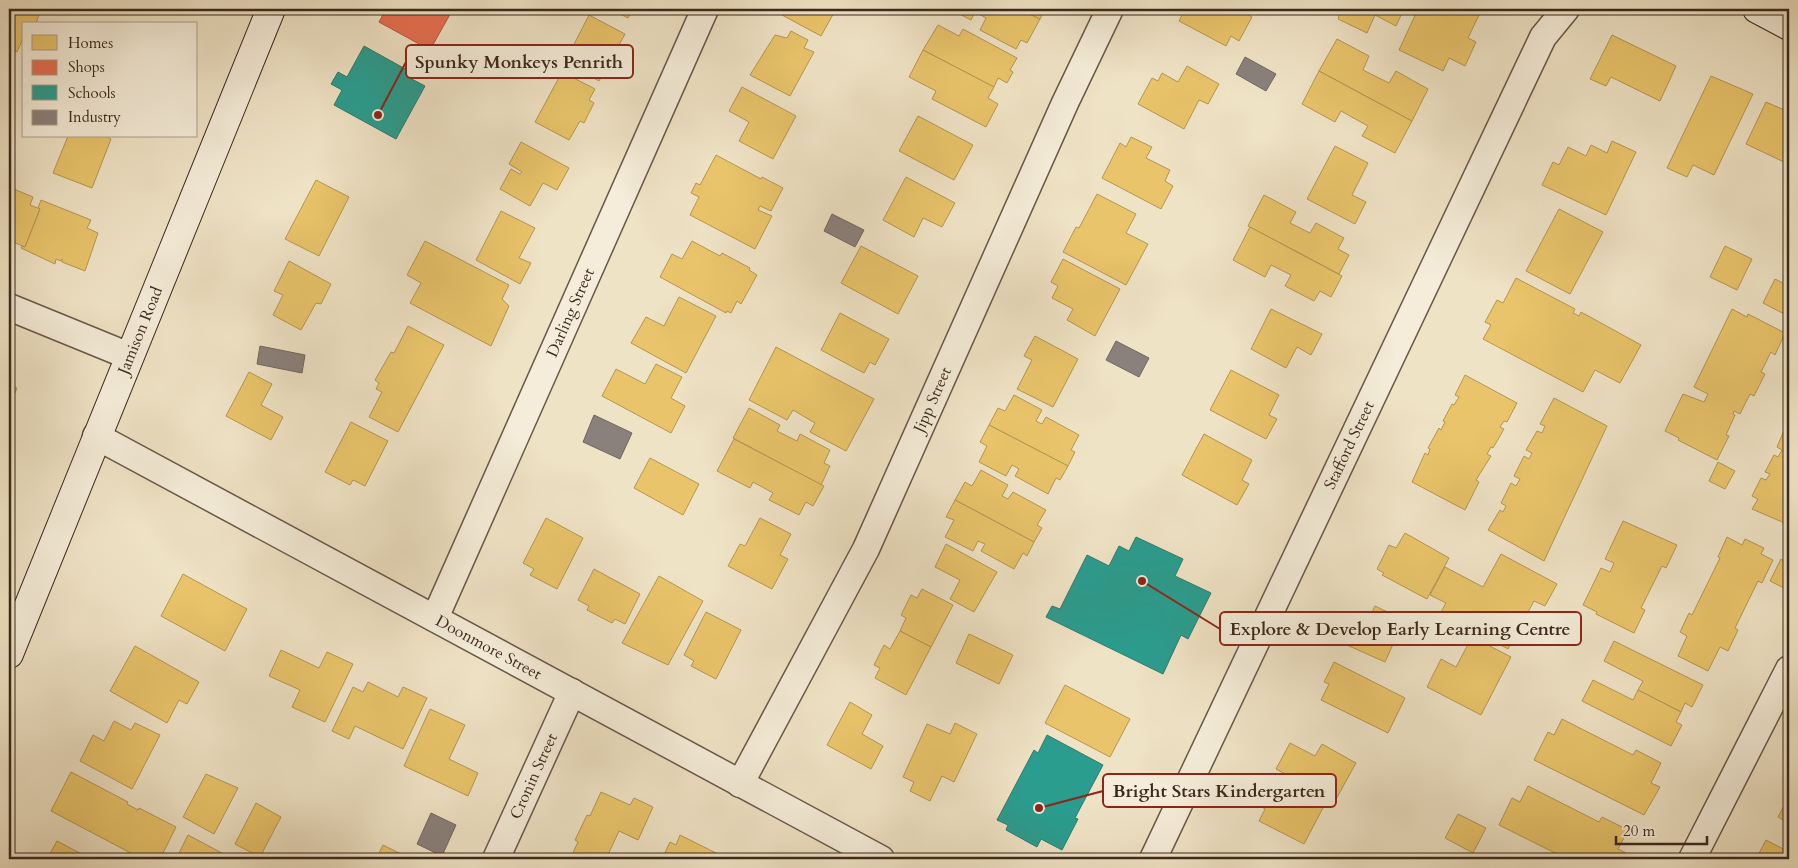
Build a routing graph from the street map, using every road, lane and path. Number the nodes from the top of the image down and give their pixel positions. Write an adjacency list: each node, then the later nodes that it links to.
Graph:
1 (271, 9): 10 (main road, Jamison Road)
2 (705, 9): 12 (street, Darling Street)
3 (1110, 9): 16 (street, Jipp Street)
4 (1548, 9): 8 (street, Stafford Street)
5 (1566, 9): 8 (street, Stafford Street)
6 (1757, 9): 7 (main road)
7 (1789, 26)
8 (1543, 37): 17 (street, Stafford Street)
9 (9, 306): 10 (street)
10 (129, 356): 11 (main road, Jamison Road)
11 (96, 436): 12 (street, Doonmore Street); 13 (main road, Jamison Road)
12 (435, 618): 15 (street, Doonmore Street)
13 (9, 654)
14 (1789, 669): 20 (street)
15 (572, 692): 16 (street, Doonmore Street); 18 (street, Cronin Street)
16 (740, 784): 19 (street, Doonmore Street)
17 (1152, 858)
18 (496, 859)
19 (881, 859)
20 (1692, 859)

